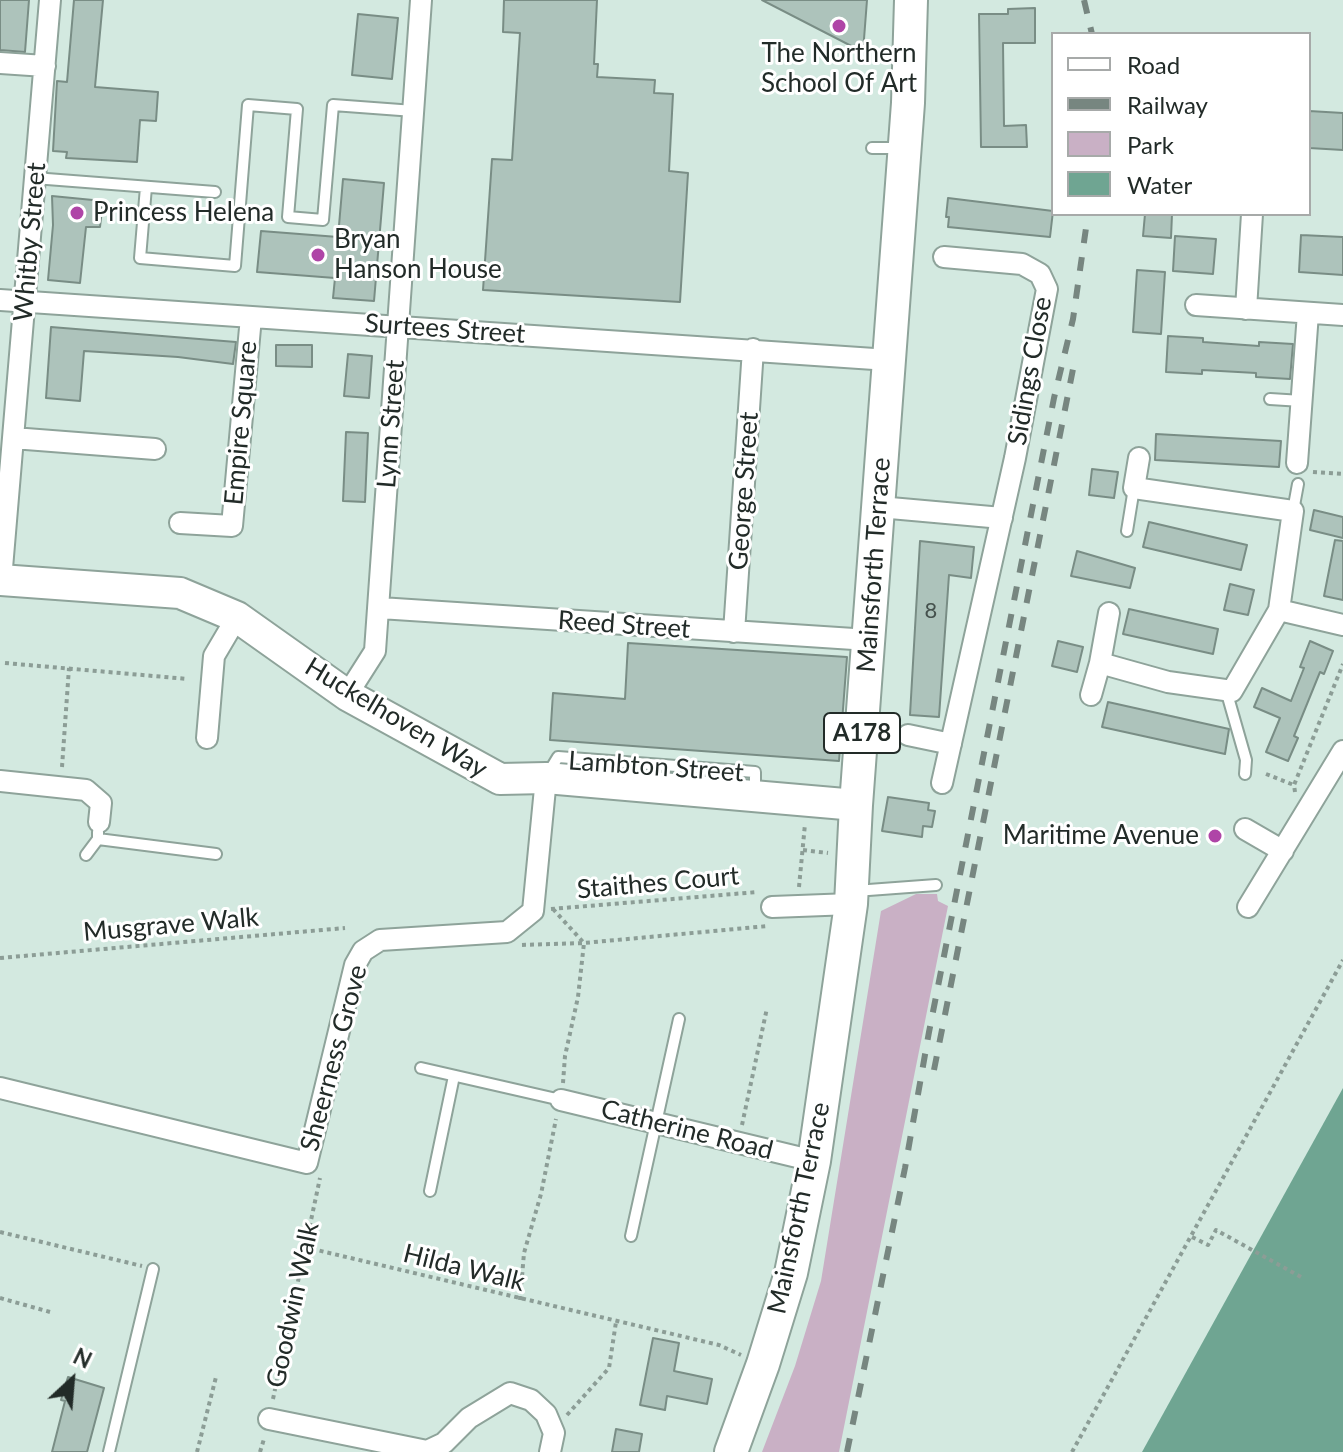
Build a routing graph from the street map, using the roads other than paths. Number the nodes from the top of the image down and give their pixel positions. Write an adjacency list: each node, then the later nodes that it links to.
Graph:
1 (50, 0): 5 (street, Whitby Street)
2 (421, 0): 6 (street, Lynn Street)
3 (911, 0): 8 (main road, Mainsforth Terrace / A178)
4 (0, 63): 5 (street)
5 (45, 66): 9 (street, Whitby Street)
6 (414, 111): 10 (lane); 21 (street, Lynn Street)
7 (872, 148): 8 (lane)
8 (905, 148): 23 (main road, Mainsforth Terrace / A178)
9 (34, 178): 10 (lane); 15 (street, Whitby Street)
10 (146, 187): 11 (lane)
11 (215, 192)
12 (1252, 216): 17 (street)
13 (944, 257): 33 (street, Sidings Close)
14 (0, 300): 15 (street, Surtees Street)
15 (25, 302): 20 (street, Surtees Street); 26 (street, Whitby Street)
16 (1196, 305): 17 (street)
17 (1246, 309): 18 (street)
18 (1308, 313): 19 (street); 25 (street)
19 (1343, 315)
20 (251, 317): 21 (street, Surtees Street); 34 (street, Empire Square)
21 (398, 326): 22 (street, Surtees Street); 37 (street, Lynn Street)
22 (753, 349): 23 (street, Surtees Street); 42 (street, George Street)
23 (889, 360): 31 (main road, Mainsforth Terrace / A178)
24 (1270, 399): 25 (lane)
25 (1302, 401): 29 (street)
26 (13, 438): 27 (street); 36 (street, Whitby Street)
27 (155, 449)
28 (1139, 458): 30 (street)
29 (1302, 473): 32 (lane)
30 (1134, 488): 32 (street); 35 (lane)
31 (879, 507): 33 (street); 43 (main road, Mainsforth Terrace / A178)
32 (1293, 511): 38 (street)
33 (1002, 518): 50 (street, Sidings Close)
34 (180, 523)
35 (1127, 531)
36 (0, 580): 40 (street, Huckelhoven Way)
37 (380, 608): 42 (street, Reed Street); 46 (street, Lynn Street)
38 (1279, 610): 41 (street); 45 (street)
39 (1109, 613): 44 (street)
40 (237, 617): 46 (street, Huckelhoven Way); 49 (street)
41 (1343, 625)
42 (734, 632): 43 (street, Reed Street)
43 (869, 640): 56 (main road, Mainsforth Terrace / A178)
44 (1100, 663): 45 (street); 47 (street)
45 (1226, 690): 52 (lane)
46 (347, 695): 53 (street, Huckelhoven Way)
47 (1091, 695)
48 (908, 735): 50 (street)
49 (207, 738)
50 (951, 744): 55 (street, Sidings Close)
51 (1343, 751): 59 (street)
52 (1245, 774)
53 (546, 778): 56 (street, Huckelhoven Way); 69 (street, Sheerness Grove)
54 (0, 781): 58 (street)
55 (942, 783)
56 (856, 805): 63 (main road, Mainsforth Terrace / A178)
57 (1245, 829): 59 (street)
58 (98, 830): 60 (lane); 61 (lane)
59 (1283, 851): 64 (street)
60 (216, 854)
61 (86, 855)
62 (936, 885): 63 (lane)
63 (852, 897): 65 (street); 72 (main road, Mainsforth Terrace / A178)
64 (1248, 907)
65 (771, 917)
66 (679, 1019): 71 (lane)
67 (421, 1068): 68 (lane)
68 (454, 1076): 70 (lane); 73 (lane)
69 (0, 1088)
70 (561, 1100): 71 (street, Catherine Road)
71 (657, 1123): 72 (street, Catherine Road); 74 (lane)
72 (814, 1161): 79 (main road, Mainsforth Terrace / A178)
73 (430, 1191)
74 (631, 1236)
75 (153, 1269): 78 (lane)
76 (269, 1419): 77 (street)
77 (552, 1442)
78 (109, 1452)
79 (731, 1452)

